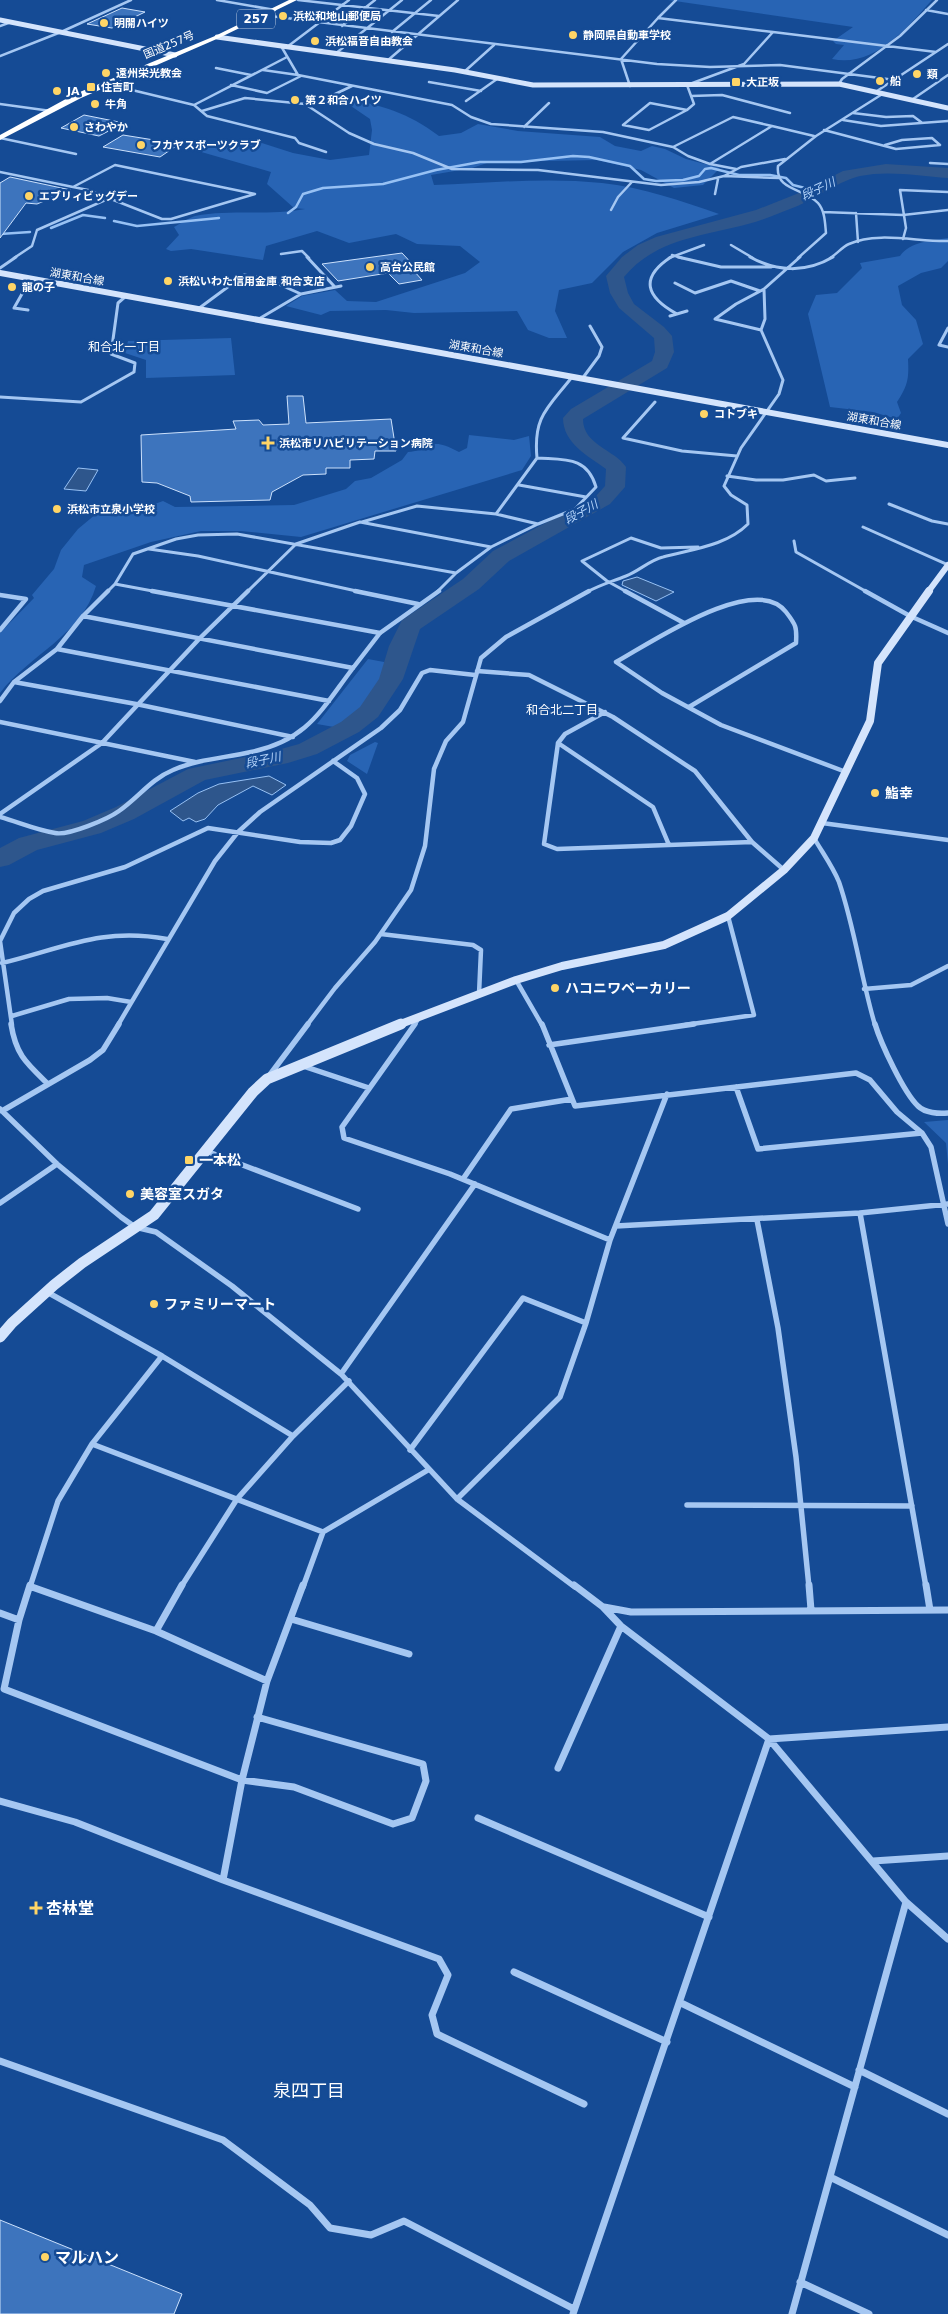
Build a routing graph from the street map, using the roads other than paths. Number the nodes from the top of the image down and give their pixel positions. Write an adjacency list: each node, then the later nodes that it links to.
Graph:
1 (131, 0): 27 (street)
2 (217, 0): 13 (street)
3 (296, 0): 11 (street); 13 (highway, 国道257号 / 257)
4 (349, 0): 11 (street)
5 (375, 0): 12 (street)
6 (402, 0): 15 (street)
7 (431, 0): 16 (street)
8 (458, 0): 19 (street)
9 (676, 0): 20 (street)
10 (937, 0): 14 (street)
11 (342, 5): 12 (street); 23 (street)
12 (364, 8): 15 (street); 25 (street)
13 (275, 10): 18 (highway, 国道257号 / 257)
14 (926, 10): 17 (street); 35 (street)
15 (388, 11): 16 (street); 26 (street)
16 (414, 14): 19 (street); 28 (street)
17 (948, 14)
18 (262, 15): 23 (street); 31 (highway, 国道257号 / 257)
19 (438, 16): 30 (street)
20 (658, 18): 29 (street); 41 (street)
21 (0, 20): 22 (street)
22 (12, 22): 24 (street); 27 (street)
23 (318, 23): 25 (street); 34 (street)
24 (0, 26)
25 (342, 26): 26 (street)
26 (365, 29): 28 (street); 37 (street)
27 (60, 32): 38 (street); 39 (street)
28 (392, 32): 30 (street)
29 (773, 32): 35 (street); 43 (street)
30 (416, 35): 32 (street); 42 (street)
31 (217, 37): 34 (street); 38 (highway, 国道257号 / 257)
32 (494, 44): 41 (street); 46 (street)
33 (948, 44): 36 (street)
34 (284, 47): 37 (street); 40 (street)
35 (886, 47): 36 (street); 47 (street)
36 (936, 52): 52 (street)
37 (335, 54): 42 (street)
38 (175, 55): 54 (highway, 国道257号 / 257)
39 (0, 56)
40 (287, 58): 45 (street); 49 (street)
41 (621, 60): 43 (street); 59 (street)
42 (387, 61): 46 (street)
43 (741, 65): 47 (street); 56 (street)
44 (216, 68): 48 (street)
45 (263, 70): 48 (street); 49 (street)
46 (464, 72): 51 (street)
47 (849, 73): 52 (street); 55 (street)
48 (252, 75): 57 (street)
49 (300, 75): 57 (street); 58 (street)
50 (948, 75): 64 (street)
51 (497, 79): 59 (street); 61 (street)
52 (895, 80): 60 (street)
53 (429, 82): 61 (street)
54 (107, 84): 68 (street); 71 (highway, 国道257号 / 257)
55 (839, 84): 56 (street); 60 (street)
56 (687, 85): 59 (street); 63 (street)
57 (231, 86): 68 (street)
58 (352, 86): 69 (street); 80 (street)
59 (630, 86)
60 (877, 90): 62 (street)
61 (481, 91): 65 (street)
62 (884, 92): 64 (street); 75 (street)
63 (691, 96): 72 (street); 74 (street)
64 (913, 99): 70 (street)
65 (466, 101)
66 (549, 103): 80 (street)
67 (0, 104): 71 (street)
68 (194, 105): 73 (street)
69 (310, 106): 73 (street); 97 (street)
70 (948, 108)
71 (51, 110): 83 (highway, 国道257号 / 257)
72 (687, 110): 72 (street)
73 (202, 111): 86 (street)
74 (790, 113)
75 (853, 113): 76 (street); 78 (street)
76 (843, 120): 78 (street); 81 (street)
77 (948, 121): 78 (street)
78 (921, 122)
79 (772, 126): 82 (street); 85 (street); 90 (street)
80 (524, 127): 85 (street)
81 (824, 130): 82 (street); 84 (street)
82 (814, 136): 88 (street)
83 (0, 138): 87 (street)
84 (885, 145): 84 (street)
85 (673, 147): 90 (street)
86 (326, 152)
87 (76, 154)
88 (785, 159): 92 (street); 95 (street)
89 (930, 163): 91 (street)
90 (710, 164): 92 (street)
91 (948, 164)
92 (735, 170): 94 (street)
93 (0, 172): 98 (street)
94 (725, 175): 95 (street); 96 (street)
95 (778, 176): 104 (street)
96 (718, 178): 97 (street); 100 (street)
97 (631, 183): 102 (street)
98 (73, 187): 101 (street); 101 (street)
99 (948, 192): 106 (street)
100 (715, 194)
101 (110, 198): 115 (street)
102 (611, 210)
103 (948, 210): 106 (street)
104 (823, 212): 105 (street); 116 (street)
105 (856, 213): 106 (street); 109 (street)
106 (903, 215): 107 (street)
107 (903, 239): 108 (street); 109 (street)
108 (948, 241)
109 (858, 242): 116 (street)
110 (704, 245): 113 (street)
111 (731, 245): 114 (street)
112 (281, 254): 120 (street)
113 (672, 255): 114 (street); 129 (street)
114 (772, 267): 116 (street)
115 (0, 268)
116 (783, 271): 122 (street)
117 (0, 273): 118 (street, 湖東和合線)
118 (31, 278): 125 (street, 湖東和合線); 127 (street)
119 (675, 284): 123 (street)
120 (334, 286): 121 (street); 124 (street)
121 (342, 286)
122 (764, 289): 123 (street); 134 (street)
123 (760, 291): 134 (street)
124 (301, 294): 126 (street); 131 (street)
125 (126, 296): 126 (street, 湖東和合線); 138 (street)
126 (198, 309): 131 (street, 湖東和合線)
127 (28, 310)
128 (687, 311): 129 (street)
129 (677, 314): 130 (street)
130 (670, 316)
131 (257, 320): 136 (street, 湖東和合線)
132 (590, 326): 137 (street)
133 (948, 328): 135 (street)
134 (761, 330): 140 (street)
135 (948, 347)
136 (572, 377): 137 (street, 湖東和合線); 143 (street)
137 (582, 379): 140 (street, 湖東和合線)
138 (0, 397)
139 (655, 402): 142 (street)
140 (766, 411): 141 (street, 湖東和合線); 142 (street)
141 (948, 446)
142 (737, 456): 144 (street)
143 (536, 458): 146 (street); 147 (street)
144 (727, 476): 145 (street); 157 (street)
145 (854, 478)
146 (518, 485): 147 (street); 149 (street)
147 (586, 497): 151 (street)
148 (888, 504): 152 (street)
149 (496, 514): 150 (street); 151 (street)
150 (360, 522): 155 (street); 156 (street)
151 (538, 524): 156 (street)
152 (948, 524)
153 (864, 527): 159 (street)
154 (794, 540): 168 (street)
155 (296, 544): 158 (street); 160 (street); 161 (street)
156 (491, 547): 161 (street)
157 (704, 547): 162 (street); 162 (street)
158 (146, 549): 160 (street); 163 (street)
159 (947, 568): 168 (street)
160 (265, 572): 165 (street); 166 (street)
161 (456, 573): 166 (street)
162 (608, 581): 169 (street); 177 (street)
163 (115, 584): 165 (street); 167 (street)
164 (0, 595): 170 (street)
165 (234, 604): 171 (street); 173 (street)
166 (418, 604): 171 (street)
167 (83, 616): 173 (street); 174 (street)
168 (910, 616): 172 (street); 190 (street)
169 (684, 623): 182 (street); 182 (street)
170 (0, 630)
171 (380, 633): 175 (street)
172 (948, 633)
173 (200, 638): 175 (street); 176 (street)
174 (57, 649): 176 (street); 178 (street)
175 (354, 668): 180 (street)
176 (169, 671): 180 (street); 181 (street)
177 (476, 673): 183 (street); 188 (street); 200 (street)
178 (14, 682): 179 (street); 181 (street)
179 (0, 701)
180 (329, 701): 185 (street)
181 (136, 704): 185 (street); 186 (street)
182 (689, 707): 190 (street)
183 (605, 712): 187 (street); 196 (street)
184 (0, 722): 186 (street)
185 (294, 737): 189 (street)
186 (102, 743): 189 (street); 191 (street)
187 (558, 743): 197 (street); 197 (street)
188 (333, 761): 193 (street); 193 (street)
189 (195, 762): 191 (street)
190 (847, 772): 192 (street)
191 (0, 816)
192 (822, 823): 194 (street); 195 (street)
193 (238, 832): 201 (street); 202 (street)
194 (814, 838): 198 (street); 205 (street)
195 (948, 840)
196 (752, 842): 197 (street); 198 (street)
197 (669, 845)
198 (784, 870): 199 (street)
199 (728, 916): 204 (street); 210 (street)
200 (381, 934): 206 (street); 212 (street)
201 (167, 939): 202 (street); 207 (street)
202 (2, 963): 208 (street)
203 (948, 966): 205 (street)
204 (516, 980): 206 (street); 210 (street)
205 (864, 989): 219 (street)
206 (479, 994): 209 (street)
207 (131, 1002): 208 (street); 213 (street)
208 (12, 1016): 213 (street)
209 (420, 1016): 211 (street); 215 (street)
210 (549, 1045): 217 (street)
211 (299, 1064): 212 (street); 215 (street)
212 (267, 1079): 223 (street)
213 (48, 1084): 218 (street)
214 (736, 1087): 216 (street); 222 (street); 222 (street)
215 (369, 1088): 225 (street)
216 (667, 1094): 217 (street); 233 (street)
217 (572, 1099): 225 (street)
218 (1, 1110): 220 (street)
219 (948, 1113)
220 (6, 1117): 221 (street); 224 (street)
221 (0, 1120)
222 (922, 1133): 228 (street)
223 (205, 1151): 229 (street); 234 (street)
224 (57, 1164): 227 (street); 234 (street)
225 (462, 1179): 226 (street)
226 (475, 1184): 235 (street); 240 (street)
227 (0, 1203)
228 (946, 1204): 230 (street); 232 (street)
229 (358, 1209)
230 (860, 1213): 231 (street); 249 (street)
231 (757, 1220): 233 (street); 250 (street)
232 (948, 1224)
233 (616, 1226): 235 (street)
234 (135, 1227): 236 (street); 240 (street)
235 (610, 1240): 237 (street)
236 (46, 1292): 238 (street); 239 (street)
237 (586, 1323): 244 (street); 246 (street)
238 (0, 1337)
239 (162, 1356): 242 (street); 243 (street)
240 (341, 1374): 241 (street)
241 (349, 1380): 242 (street); 244 (street)
242 (293, 1436): 247 (street)
243 (92, 1444): 247 (street); 252 (street)
244 (410, 1450): 245 (street)
245 (428, 1470): 246 (street); 251 (street)
246 (457, 1498): 253 (street)
247 (237, 1499): 251 (street); 261 (street)
248 (687, 1505): 250 (street)
249 (912, 1506): 250 (street); 255 (street)
250 (801, 1507): 254 (street)
251 (323, 1532): 258 (street)
252 (32, 1587): 259 (street); 261 (street)
253 (603, 1607): 254 (street); 260 (street)
254 (811, 1610): 255 (street)
255 (930, 1610): 256 (street)
256 (948, 1610)
257 (0, 1613): 259 (street)
258 (292, 1619): 262 (street); 263 (street)
259 (19, 1620): 268 (street)
260 (621, 1626): 266 (street); 267 (street)
261 (156, 1631): 263 (street)
262 (409, 1654)
263 (267, 1681): 264 (street)
264 (257, 1717): 268 (street); 268 (street)
265 (948, 1726): 266 (street)
266 (770, 1739): 272 (street); 275 (street)
267 (558, 1768)
268 (242, 1780): 273 (street)
269 (0, 1801): 273 (street)
270 (478, 1818): 275 (street)
271 (948, 1856): 272 (street)
272 (873, 1861): 274 (street)
273 (224, 1880): 283 (street)
274 (906, 1902): 276 (street); 281 (street)
275 (709, 1917): 278 (street)
276 (948, 1939)
277 (514, 1972): 279 (street)
278 (681, 2002): 279 (street); 282 (street)
279 (667, 2042): 288 (street)
280 (0, 2061): 288 (street)
281 (859, 2070): 282 (street); 284 (street)
282 (855, 2087): 285 (street)
283 (584, 2104)
284 (948, 2114)
285 (830, 2177): 286 (street); 287 (street)
286 (948, 2234)
287 (800, 2282): 289 (street); 290 (street)
288 (574, 2312)
289 (792, 2314)
290 (869, 2314)

